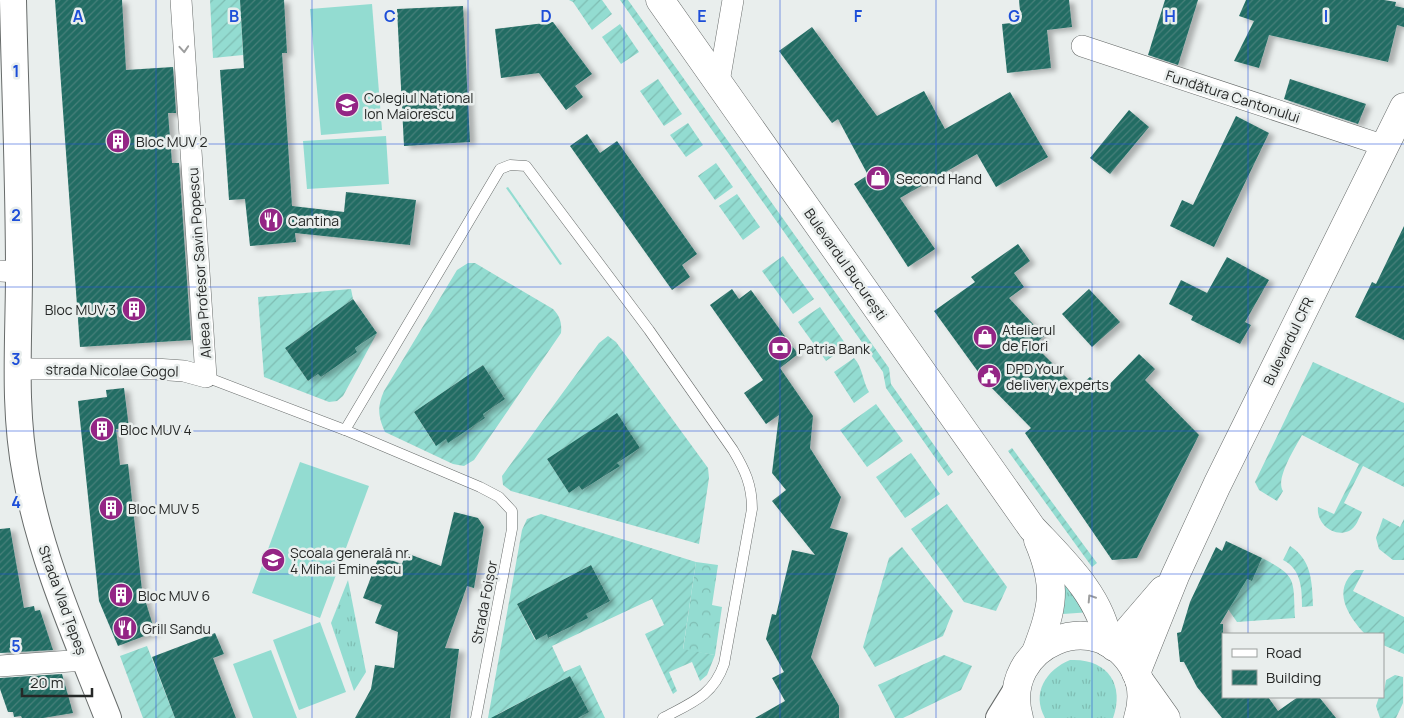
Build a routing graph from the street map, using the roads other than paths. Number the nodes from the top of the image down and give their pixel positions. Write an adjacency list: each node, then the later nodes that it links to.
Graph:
1 (13, 0): 9 (street, Strada Vlad Țepeș)
2 (181, 0): 11 (street, Aleea Profesor Savin Popescu, one-way to 11)
3 (660, 0): 6 (main road, Bulevardul București)
4 (733, 0): 6 (street)
5 (1082, 46): 8 (street, Fundătura Cantonului)
6 (719, 82): 13 (main road, Bulevardul București)
7 (1404, 107): 8 (main road, Bulevardul CFR)
8 (1385, 146): 14 (main road, Bulevardul CFR)
9 (9, 272): 10 (street, Strada Vlad Țepeș)
10 (17, 369): 11 (street, strada Nicolae Gogol); 17 (street, Strada Vlad Țepeș)
11 (206, 377): 12 (lane)
12 (346, 430): 22 (lane, Strada Foișor); 23 (lane)
13 (1032, 528): 15 (main road, Bulevardul București, one-way to 13); 16 (main road, Bulevardul București)
14 (1175, 576): 15 (main road, Bulevardul CFR); 19 (main road, Bulevardul CFR)
15 (1112, 645): 16 (main road); 19 (main road)
16 (1036, 652): 20 (main road, Bulevardul București)
17 (85, 660): 18 (street); 21 (street, Strada Vlad Țepeș)
18 (0, 666)
19 (1138, 677): 26 (main road); 27 (main road)
20 (1017, 689): 24 (street); 25 (main road)
21 (108, 718)
22 (476, 718)
23 (663, 718)
24 (999, 718)
25 (1019, 718)
26 (1138, 718)
27 (1166, 718)

